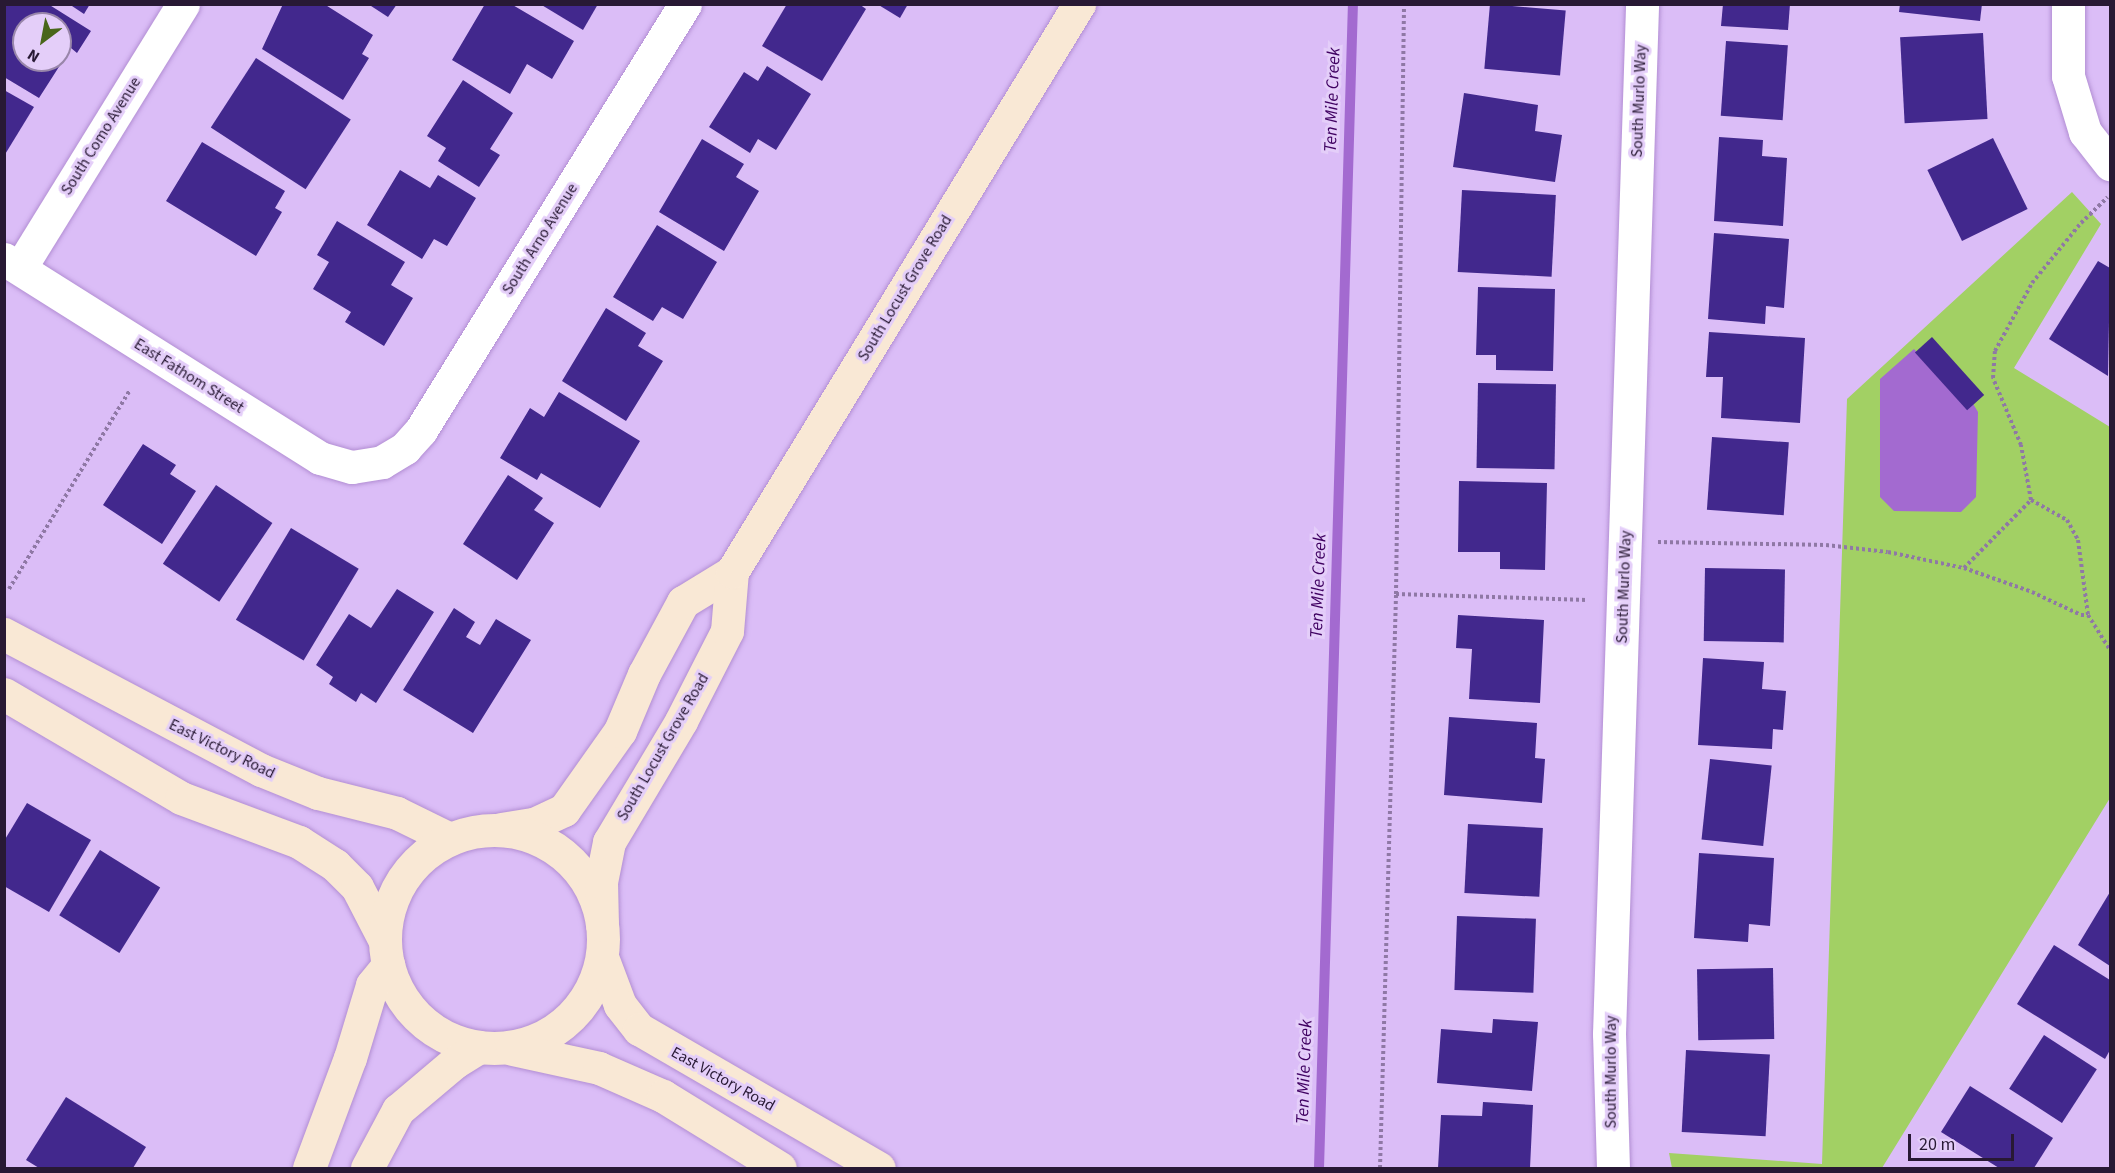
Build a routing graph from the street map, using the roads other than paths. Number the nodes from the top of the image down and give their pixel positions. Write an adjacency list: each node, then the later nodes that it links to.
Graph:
1 (183, 4): 7 (street, South Como Avenue)
2 (685, 4): 8 (street, South Arno Avenue)
3 (1079, 4): 9 (main road, South Locust Grove Road)
4 (1642, 4): 22 (street, South Murlo Way)
5 (2068, 4): 6 (street)
6 (2110, 164)
7 (12, 264): 8 (street, East Fathom Street)
8 (382, 462)
9 (732, 572): 12 (main road, South Locust Grove Road); 14 (main road, South Locust Grove Road)
10 (4, 634): 13 (main road, East Victory Road)
11 (4, 694): 15 (main road)
12 (497, 830): 13 (main road, South Locust Grove Road); 14 (main road)
13 (450, 839): 15 (main road)
14 (602, 925): 16 (main road, South Locust Grove Road)
15 (386, 952): 17 (main road); 18 (main road)
16 (602, 957): 17 (main road); 21 (main road, East Victory Road)
17 (492, 1047): 19 (main road); 20 (main road)
18 (309, 1168)
19 (367, 1168)
20 (780, 1168)
21 (879, 1168)
22 (1613, 1168)

